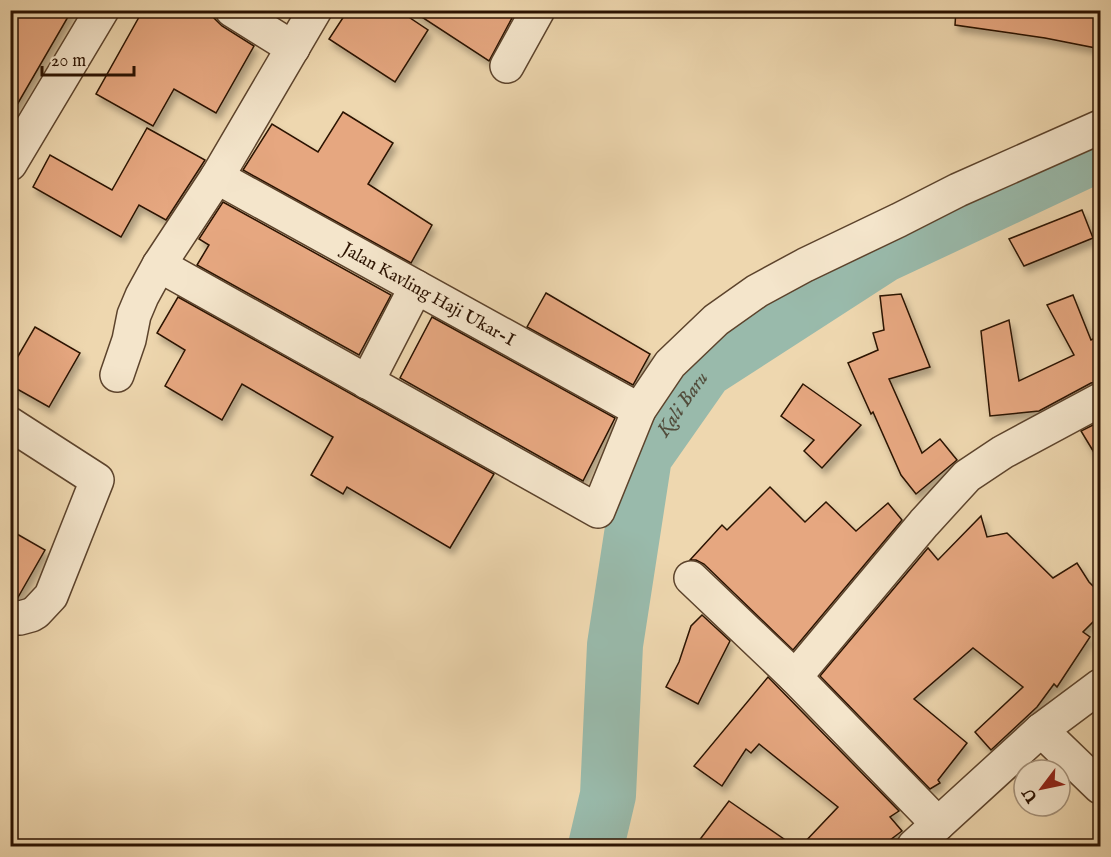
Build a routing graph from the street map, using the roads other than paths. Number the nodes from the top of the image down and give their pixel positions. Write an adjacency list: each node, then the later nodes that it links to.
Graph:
1 (102, 10): 8 (street)
2 (232, 10): 5 (street)
3 (315, 10): 5 (street)
4 (538, 10): 6 (street)
5 (293, 48): 9 (street)
6 (507, 66)
7 (1101, 127): 15 (street)
8 (10, 164)
9 (217, 177): 10 (street); 11 (street, Jalan Kavling Haji Ukar-I)
10 (159, 265): 12 (street); 13 (street)
11 (416, 287): 13 (street); 15 (street, Jalan Kavling Haji Ukar-I)
12 (117, 375)
13 (367, 382): 15 (street)
14 (1101, 400): 19 (street)
15 (639, 410)
16 (10, 424): 18 (street)
17 (691, 578): 19 (street)
18 (10, 617)
19 (795, 677): 23 (street)
20 (1101, 686): 21 (street)
21 (1041, 729): 22 (street); 23 (street)
22 (1101, 787)
23 (938, 824): 24 (street)
24 (914, 846)

